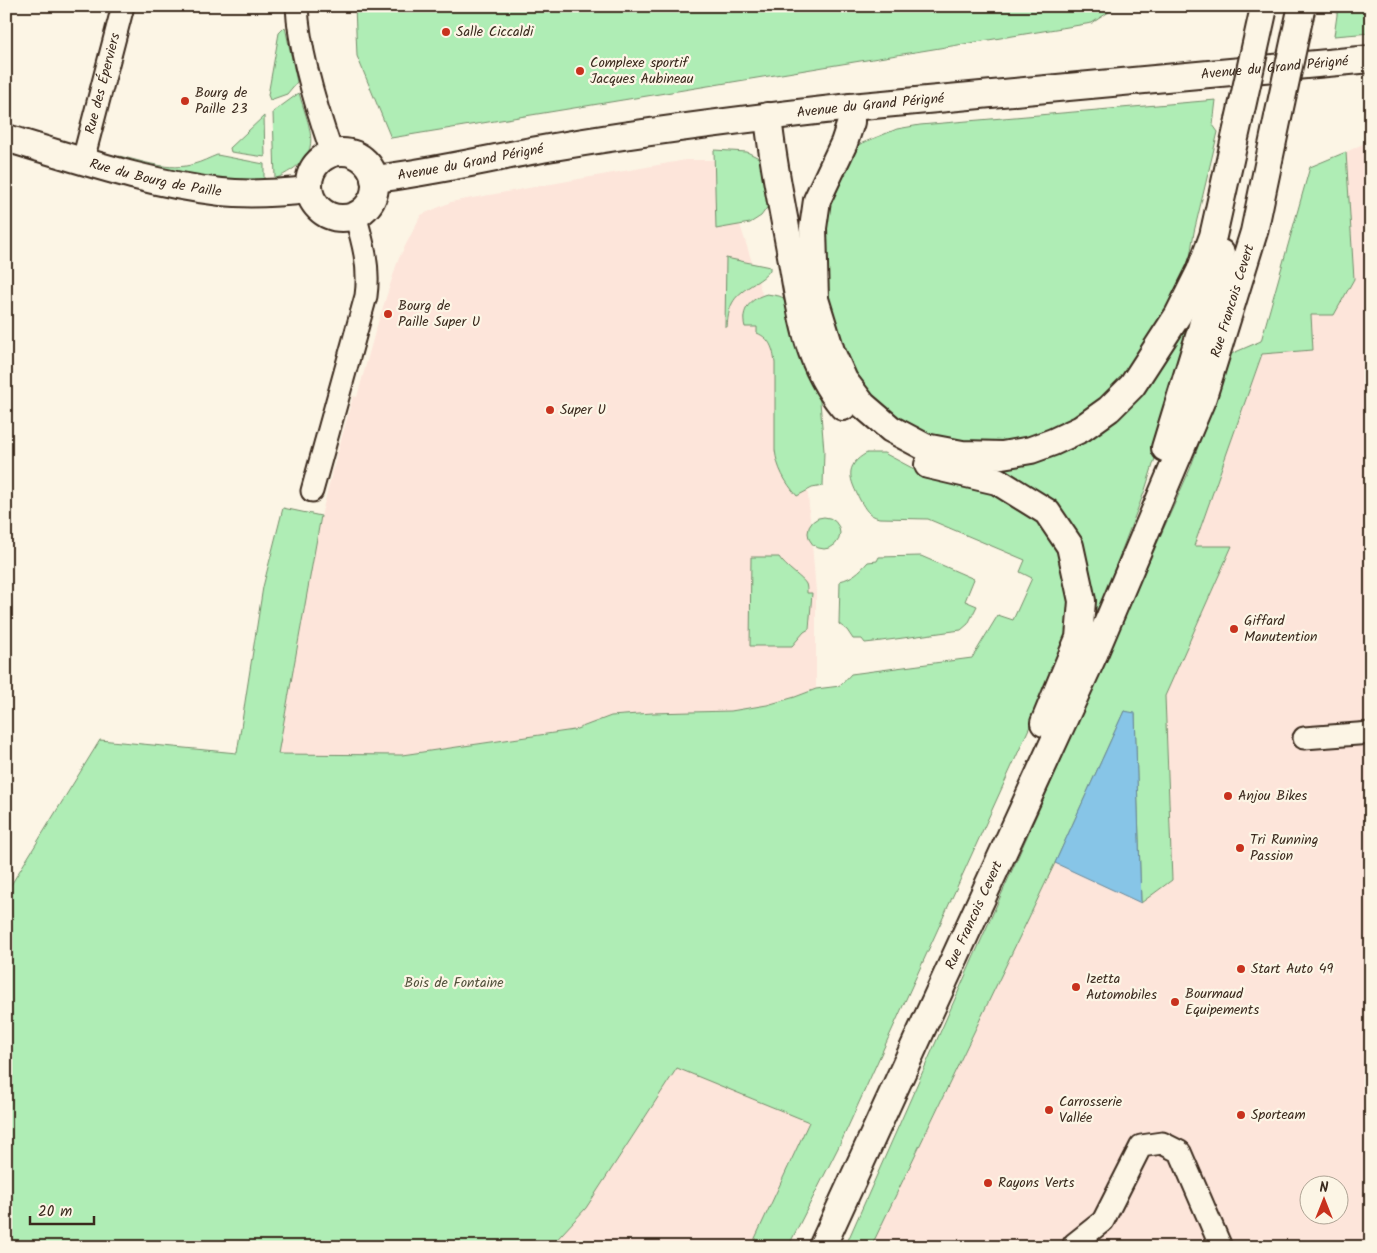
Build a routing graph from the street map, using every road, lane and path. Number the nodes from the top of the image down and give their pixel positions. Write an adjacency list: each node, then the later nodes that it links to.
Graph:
1 (123, 6): 10 (street, Rue des Éperviers)
2 (297, 6): 9 (street)
3 (1280, 9): 7 (street, bridge); 15 (street, Rue Francois Cevert, bridge)
4 (1371, 59): 5 (street, Avenue du Grand Périgné)
5 (851, 107): 6 (street, Avenue du Grand Périgné); 7 (street)
6 (768, 116): 11 (street, Avenue du Grand Périgné); 18 (street)
7 (1245, 120): 15 (street, Rue Francois Cevert)
8 (6, 138): 10 (street, Rue du Bourg de Paille)
9 (332, 153): 11 (street); 12 (street)
10 (83, 160): 12 (street, Rue du Bourg de Paille)
11 (374, 179): 13 (street)
12 (309, 190): 13 (street)
13 (355, 215): 14 (street)
14 (312, 492)
15 (1124, 583): 18 (street, Rue Francois Cevert)
16 (1371, 733): 17 (street)
17 (1304, 738)
18 (1024, 806): 20 (street, Rue Francois Cevert)
19 (1074, 1244): 21 (street)
20 (822, 1247)
21 (1221, 1247)

